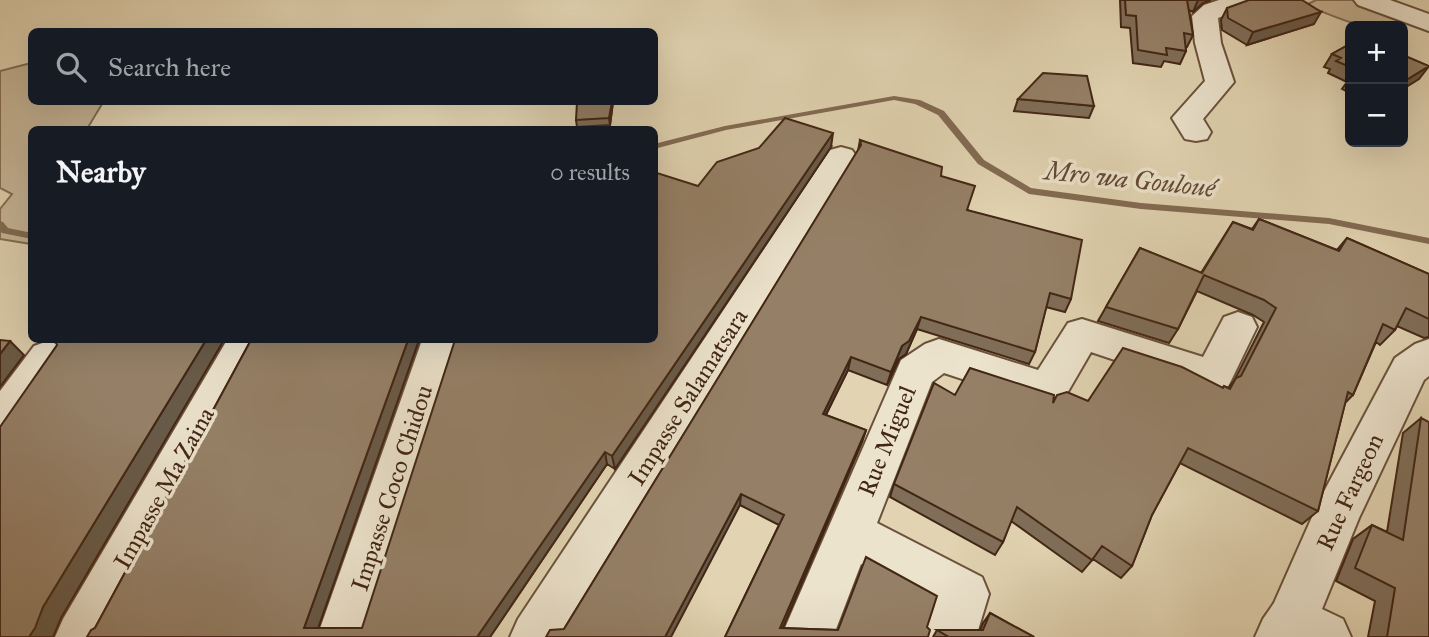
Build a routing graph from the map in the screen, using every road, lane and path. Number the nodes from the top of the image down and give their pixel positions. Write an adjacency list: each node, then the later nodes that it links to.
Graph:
1 (1245, 0): 4 (street)
2 (1367, 0): 3 (street)
3 (1429, 23)
4 (1196, 132)
5 (841, 157): 16 (street, Impasse Salamatsara)
6 (1238, 327): 12 (street, Rue Miguel)
7 (245, 343): 14 (street, Impasse Ma Zaina)
8 (441, 343): 15 (street, Impasse Coco Chidou)
9 (48, 357): 11 (street)
10 (1422, 368): 13 (street, Rue Fargeon)
11 (0, 424)
12 (850, 533): 17 (street, Rue Miguel); 18 (street)
13 (1299, 632)
14 (81, 637)
15 (343, 637)
16 (536, 637)
17 (807, 637)
18 (950, 637)

